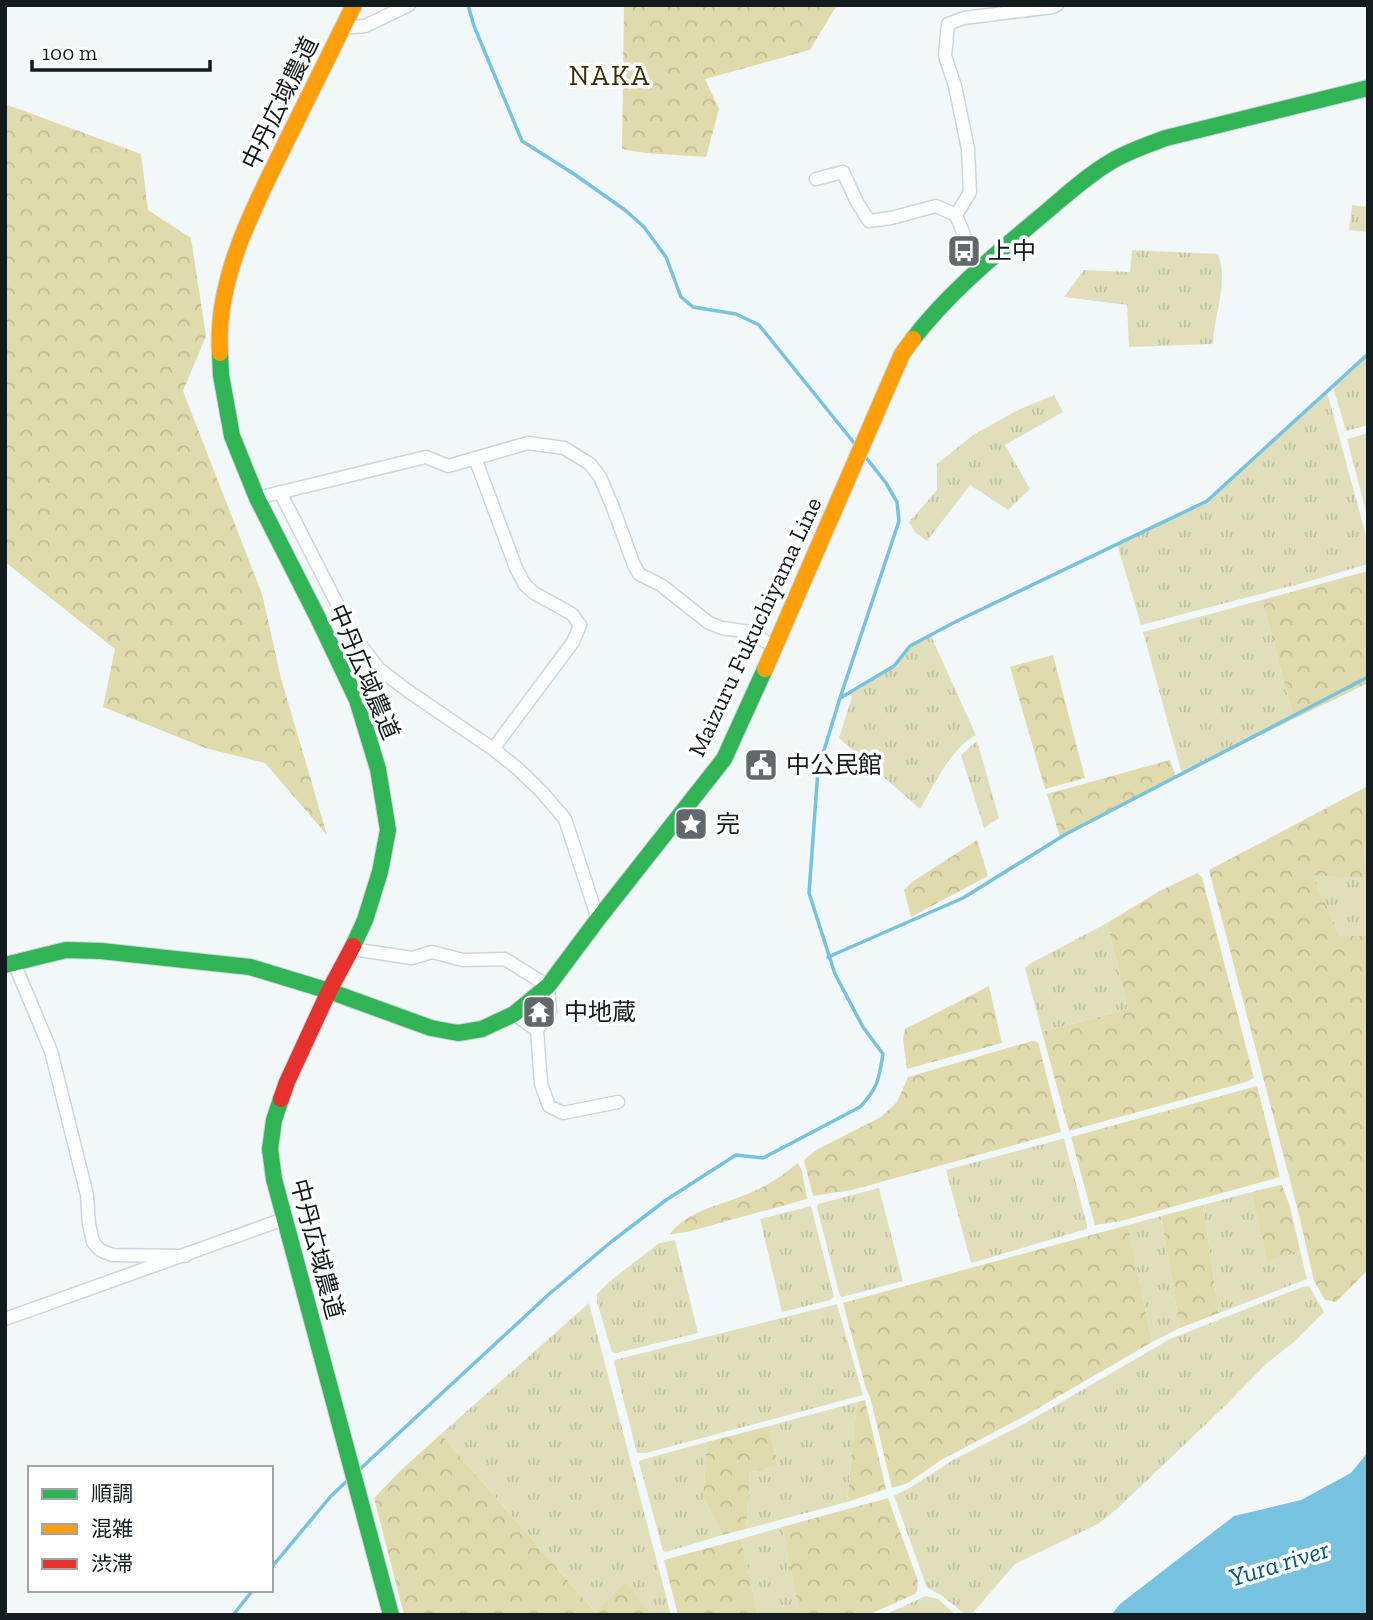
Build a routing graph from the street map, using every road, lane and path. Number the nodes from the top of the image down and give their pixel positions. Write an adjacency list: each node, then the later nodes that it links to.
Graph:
1 (354, 5): 4 (main road, 中丹広域農道)
2 (409, 5): 4 (street)
3 (1057, 5): 7 (street)
4 (343, 28): 11 (main road, 中丹広域農道)
5 (1368, 88): 8 (main road, Maizuru Fukuchiyama Line)
6 (816, 179): 7 (street)
7 (956, 215): 8 (street)
8 (978, 270): 12 (main road, Maizuru Fukuchiyama Line)
9 (475, 458): 10 (street); 12 (street); 13 (street)
10 (279, 492): 11 (street); 13 (street)
11 (257, 498): 15 (main road, 中丹広域農道)
12 (775, 648): 14 (main road, Maizuru Fukuchiyama Line)
13 (493, 749): 14 (street)
14 (598, 919): 17 (main road, Maizuru Fukuchiyama Line)
15 (352, 949): 17 (street); 18 (main road, 中丹広域農道)
16 (9, 964): 18 (main road, Maizuru Fukuchiyama Line); 23 (street)
17 (548, 986): 19 (main road, Maizuru Fukuchiyama Line); 20 (street)
18 (329, 991): 19 (main road, Maizuru Fukuchiyama Line); 22 (main road, 中丹広域農道)
19 (514, 1014): 20 (street)
20 (537, 1030): 21 (street)
21 (618, 1102)
22 (286, 1224): 23 (street); 25 (main road, 中丹広域農道)
23 (185, 1256): 24 (street)
24 (5, 1319)
25 (391, 1615)

